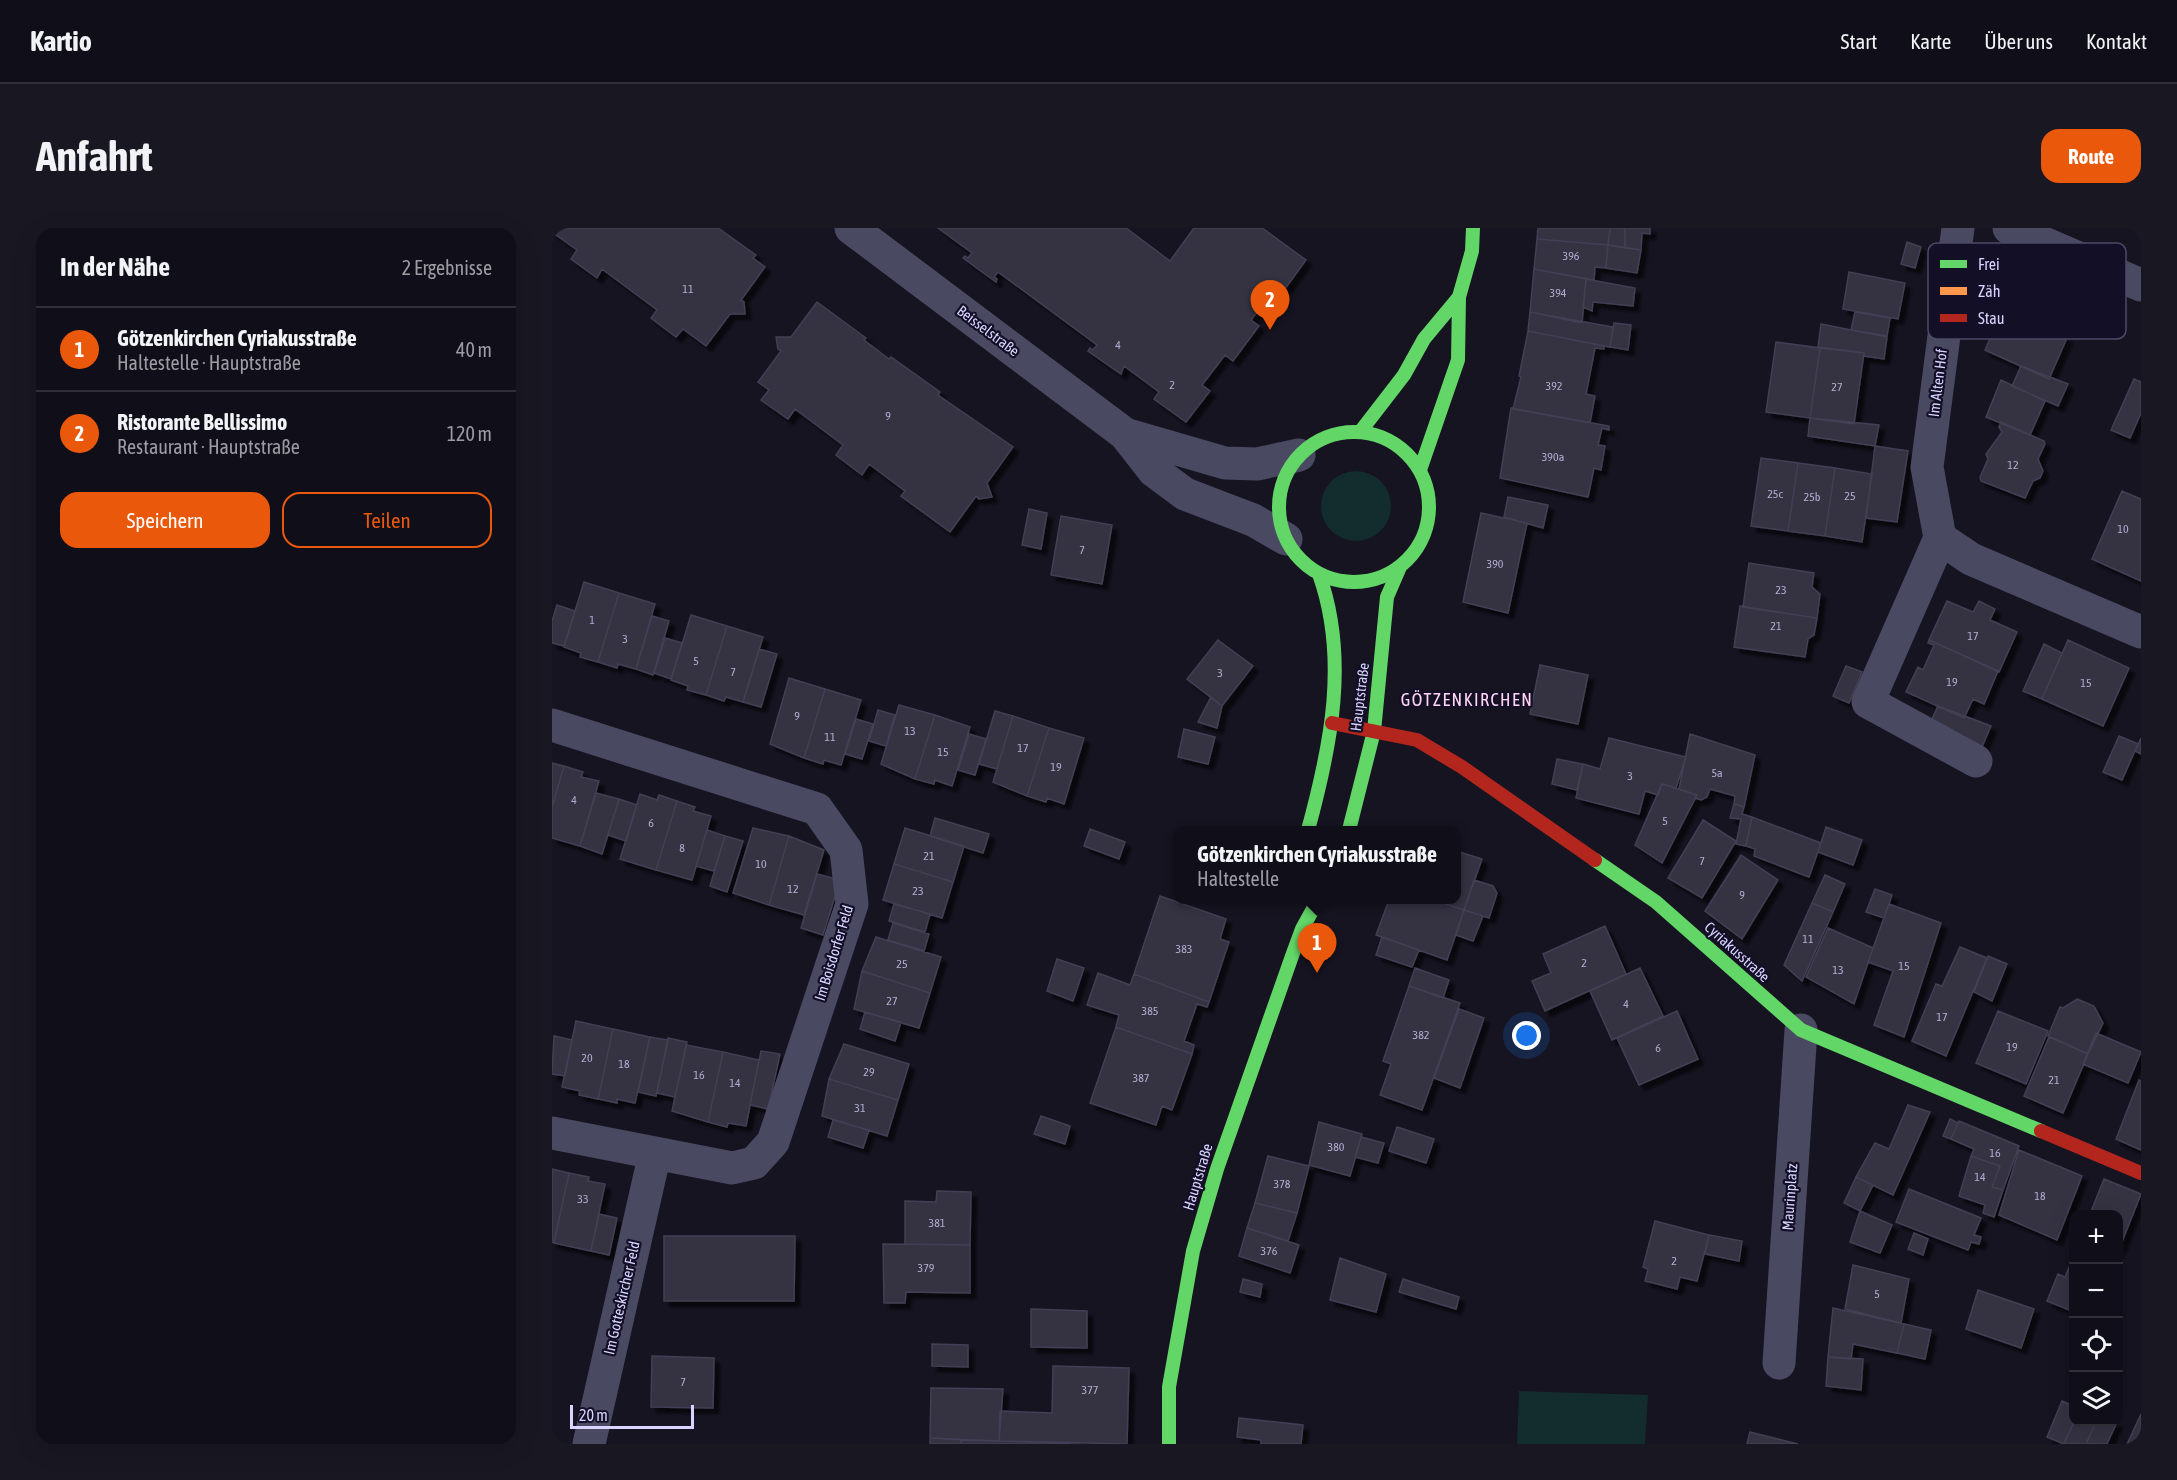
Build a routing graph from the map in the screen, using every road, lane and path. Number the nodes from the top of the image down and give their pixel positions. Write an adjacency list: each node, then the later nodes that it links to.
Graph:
1 (1473, 228): 9 (main road)
2 (1958, 228): 5 (street, Im Alten Hof)
3 (2009, 228): 6 (street)
4 (860, 230): 12 (street, Beisselstraße)
5 (1956, 243)
6 (2044, 243)
7 (2126, 279): 8 (street)
8 (2141, 285)
9 (1459, 297): 11 (main road); 14 (main road)
10 (1944, 339): 15 (street, Im Alten Hof)
11 (1360, 432): 13 (main road, Hauptstraße); 14 (main road, Hauptstraße)
12 (1125, 434): 13 (street, Beisselstraße); 16 (street, Beisselstraße)
13 (1299, 455): 16 (main road, Hauptstraße)
14 (1420, 470): 17 (main road, Hauptstraße)
15 (1940, 538): 19 (street); 23 (street)
16 (1286, 539): 18 (main road, Hauptstraße)
17 (1401, 567): 18 (main road, Hauptstraße); 22 (main road, Hauptstraße)
18 (1319, 574): 20 (main road, Hauptstraße)
19 (2141, 632)
20 (1332, 723): 22 (main road, Cyriakusstraße); 24 (main road, Hauptstraße)
21 (552, 725): 31 (street, Im Boisdorfer Feld)
22 (1374, 731): 25 (main road, Hauptstraße); 29 (main road, Cyriakusstraße)
23 (1976, 762)
24 (1309, 826)
25 (1350, 826)
26 (1301, 904): 28 (main road, Hauptstraße)
27 (1316, 904): 28 (main road, Hauptstraße)
28 (1302, 929): 35 (main road, Hauptstraße)
29 (1801, 1030): 32 (main road, Cyriakusstraße); 33 (street, Maurinplatz)
30 (552, 1133): 31 (street, Im Boisdorfer Feld)
31 (655, 1153): 34 (street, Im Gotteskircher Feld)
32 (2141, 1173)
33 (1779, 1363)
34 (589, 1444)
35 (1169, 1444)

